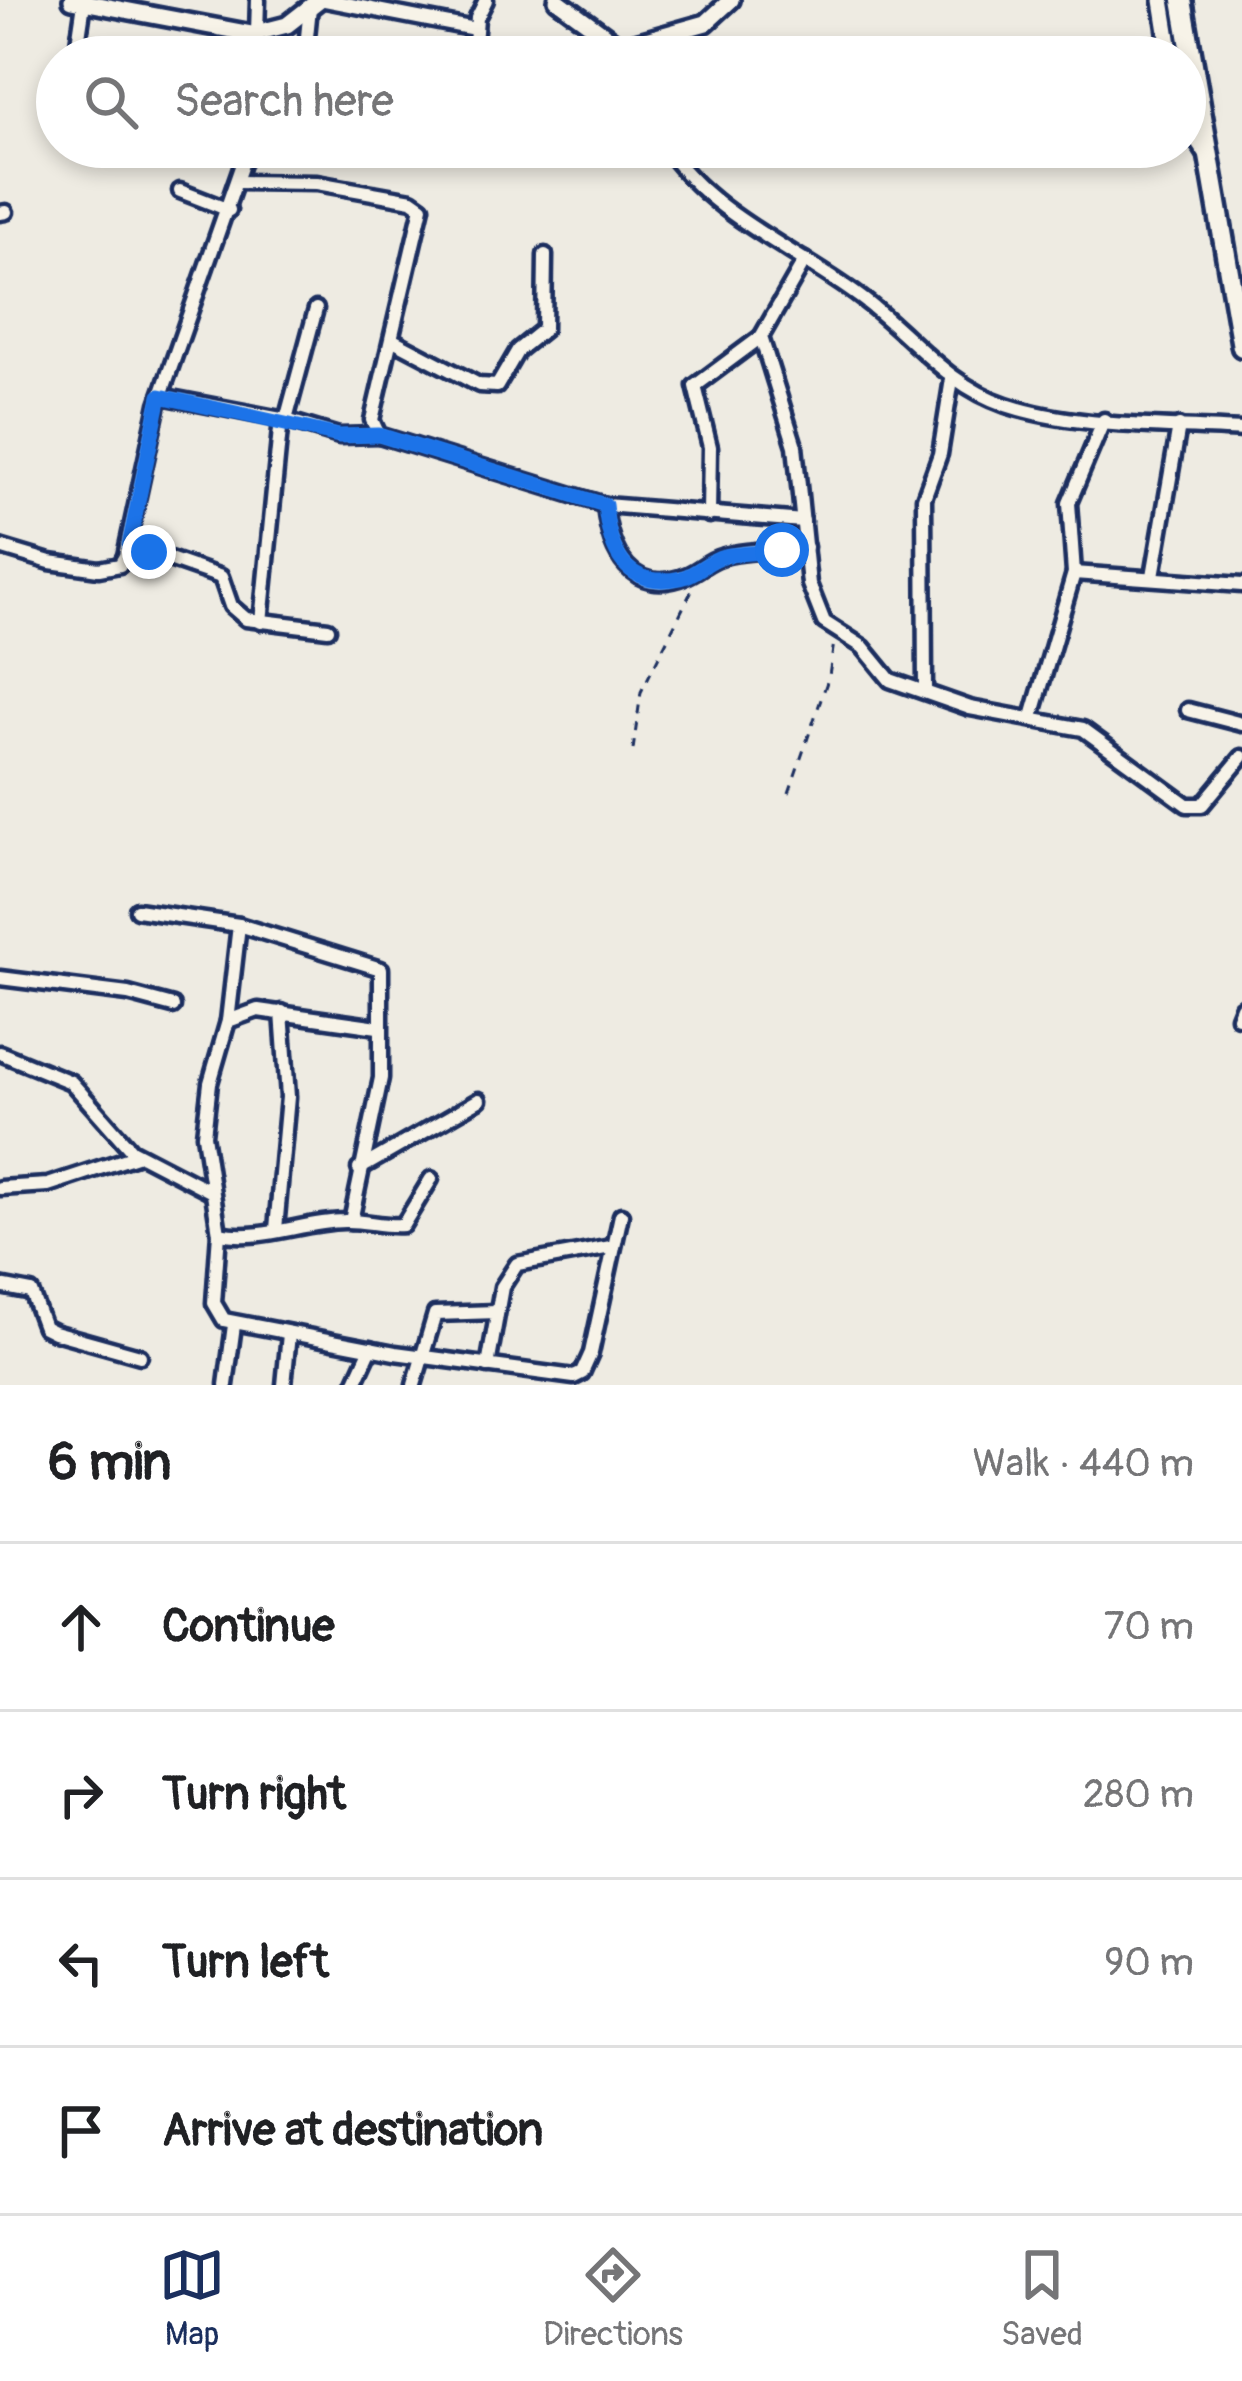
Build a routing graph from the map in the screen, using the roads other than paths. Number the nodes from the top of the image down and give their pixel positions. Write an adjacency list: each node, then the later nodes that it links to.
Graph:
1 (258, 0): 11 (street)
2 (486, 0): 10 (street)
3 (557, 0): 15 (street)
4 (731, 0): 16 (street)
5 (1162, 0): 17 (street)
6 (1182, 0): 18 (main road)
7 (78, 1): 9 (street); 12 (street)
8 (318, 2): 10 (street); 11 (street); 13 (street)
9 (122, 5): 11 (street)
10 (475, 29): 14 (street)
11 (254, 33)
12 (77, 36)
13 (310, 36)
14 (475, 36)
15 (603, 36)
16 (669, 36)
17 (1168, 36)
18 (1186, 36)
19 (1206, 150): 30 (main road)
20 (242, 168): 22 (street)
21 (684, 168): 26 (street)
22 (238, 182): 24 (street); 29 (street)
23 (180, 190): 24 (street)
24 (229, 210): 32 (street)
25 (545, 255): 29 (street)
26 (805, 260): 28 (street); 31 (street)
27 (316, 309): 33 (street)
28 (761, 337): 39 (street); 40 (street)
29 (393, 340): 37 (street)
30 (1242, 346)
31 (952, 380): 34 (street); 49 (street)
32 (160, 396): 33 (street); 41 (street)
33 (283, 420): 37 (street); 47 (street)
34 (1104, 420): 35 (street); 44 (street)
35 (1179, 426): 36 (street); 45 (street)
36 (1242, 430)
37 (379, 435): 38 (street)
38 (605, 505): 39 (street); 43 (street)
39 (709, 515): 40 (street)
40 (803, 521): 43 (street)
41 (129, 545): 42 (street); 47 (street)
42 (0, 547)
43 (806, 547): 49 (street)
44 (1074, 573): 45 (street); 51 (street)
45 (1154, 576): 46 (street)
46 (1242, 585)
47 (261, 622): 48 (street)
48 (328, 629)
49 (925, 691): 51 (street)
50 (1187, 710): 52 (street)
51 (1033, 717): 53 (street)
52 (1242, 724)
53 (1242, 757)
54 (137, 910): 55 (street)
55 (239, 925): 59 (street); 60 (street)
56 (0, 978): 57 (street)
57 (173, 1006)
58 (281, 1012): 59 (street); 60 (street); 70 (street)
59 (227, 1021): 67 (street)
60 (378, 1027): 64 (street)
61 (0, 1052): 63 (street)
62 (479, 1100): 64 (street)
63 (139, 1155): 66 (street); 67 (street)
64 (358, 1169): 69 (street)
65 (430, 1179): 69 (street)
66 (0, 1188)
67 (212, 1192): 71 (street)
68 (621, 1215): 72 (street)
69 (351, 1221): 70 (street)
70 (275, 1229): 71 (street)
71 (218, 1234): 75 (street)
72 (611, 1247): 74 (street); 81 (street)
73 (0, 1286): 78 (street)
74 (497, 1312): 79 (street); 80 (street)
75 (234, 1325): 76 (street); 82 (street)
76 (289, 1334): 77 (street); 83 (street)
77 (371, 1348): 79 (street); 84 (street)
78 (140, 1356)
79 (424, 1358): 80 (street); 85 (street)
80 (488, 1366): 81 (street)
81 (586, 1366): 86 (street)
82 (226, 1385)
83 (284, 1385)
84 (354, 1385)
85 (414, 1385)
86 (585, 1385)

